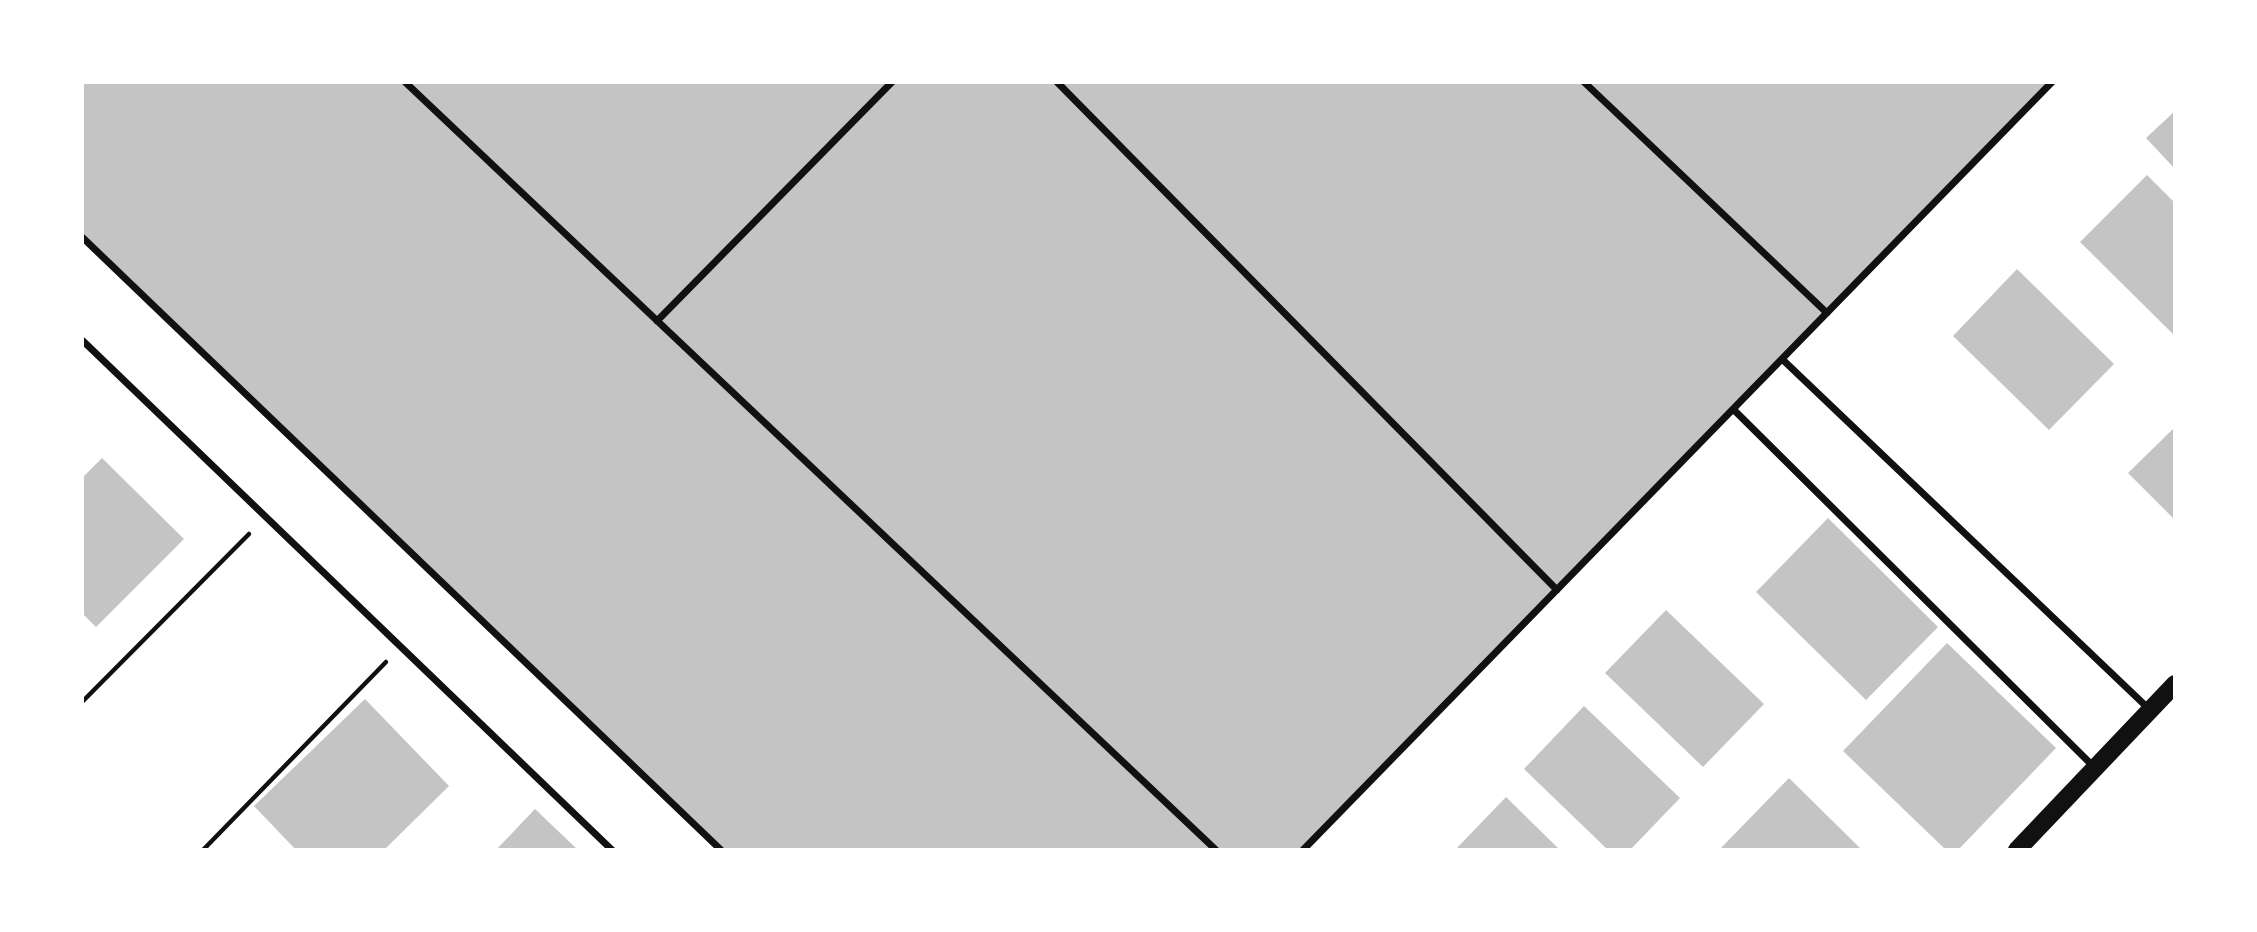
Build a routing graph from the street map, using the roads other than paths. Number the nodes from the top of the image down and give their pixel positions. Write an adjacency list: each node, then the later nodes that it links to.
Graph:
1 (405, 82): 8 (street)
2 (892, 82): 8 (street)
3 (1057, 82): 12 (street)
4 (1584, 82): 7 (street)
5 (2052, 82): 7 (street)
6 (82, 237): 17 (street)
7 (1827, 313): 10 (street)
8 (657, 321): 18 (street)
9 (82, 340): 16 (street)
10 (1782, 359): 11 (street); 14 (street)
11 (1733, 409): 12 (street); 15 (street)
12 (1557, 590): 19 (street)
13 (2175, 684): 14 (main road)
14 (2150, 710): 15 (main road)
15 (2095, 768): 20 (main road)
16 (612, 850)
17 (721, 850)
18 (1216, 850)
19 (1303, 850)
20 (2017, 850)

